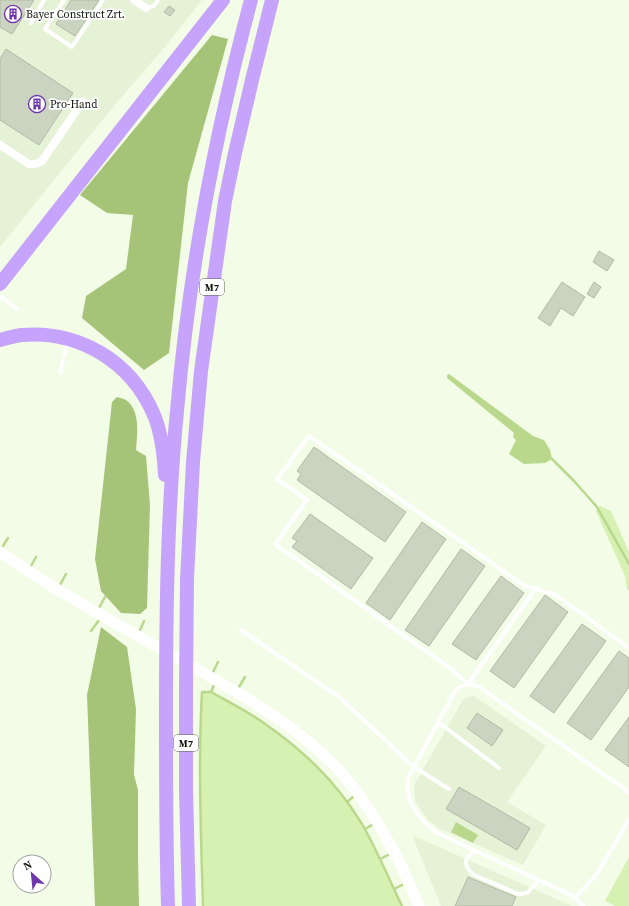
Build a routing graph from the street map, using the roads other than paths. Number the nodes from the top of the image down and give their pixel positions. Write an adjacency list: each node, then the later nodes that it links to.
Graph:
1 (44, 0): 10 (lane)
2 (64, 0): 3 (lane)
3 (103, 0)
4 (134, 0): 9 (street)
5 (158, 0): 9 (lane)
6 (223, 0): 13 (highway)
7 (251, 0): 19 (highway, M7)
8 (272, 0): 35 (highway, M7)
9 (146, 8)
10 (30, 23)
11 (83, 101): 12 (street)
12 (0, 145)
13 (0, 284)
14 (0, 296): 15 (lane)
15 (17, 309)
16 (68, 338): 17 (highway); 18 (lane); 19 (highway)
17 (0, 340)
18 (60, 373)
19 (169, 526): 34 (highway, M7)
20 (0, 552): 36 (main road)
21 (536, 588): 23 (lane); 24 (lane); 24 (lane)
22 (241, 630): 26 (lane)
23 (629, 648)
24 (468, 684): 25 (lane); 29 (lane)
25 (438, 723): 26 (lane); 27 (lane)
26 (414, 767): 28 (lane); 31 (lane)
27 (500, 768)
28 (449, 789)
29 (629, 793)
30 (629, 819): 33 (lane)
31 (476, 851): 32 (lane); 32 (lane)
32 (538, 881): 33 (lane)
33 (575, 898): 37 (lane)
34 (168, 906)
35 (189, 906)
36 (419, 906)
37 (583, 906)

